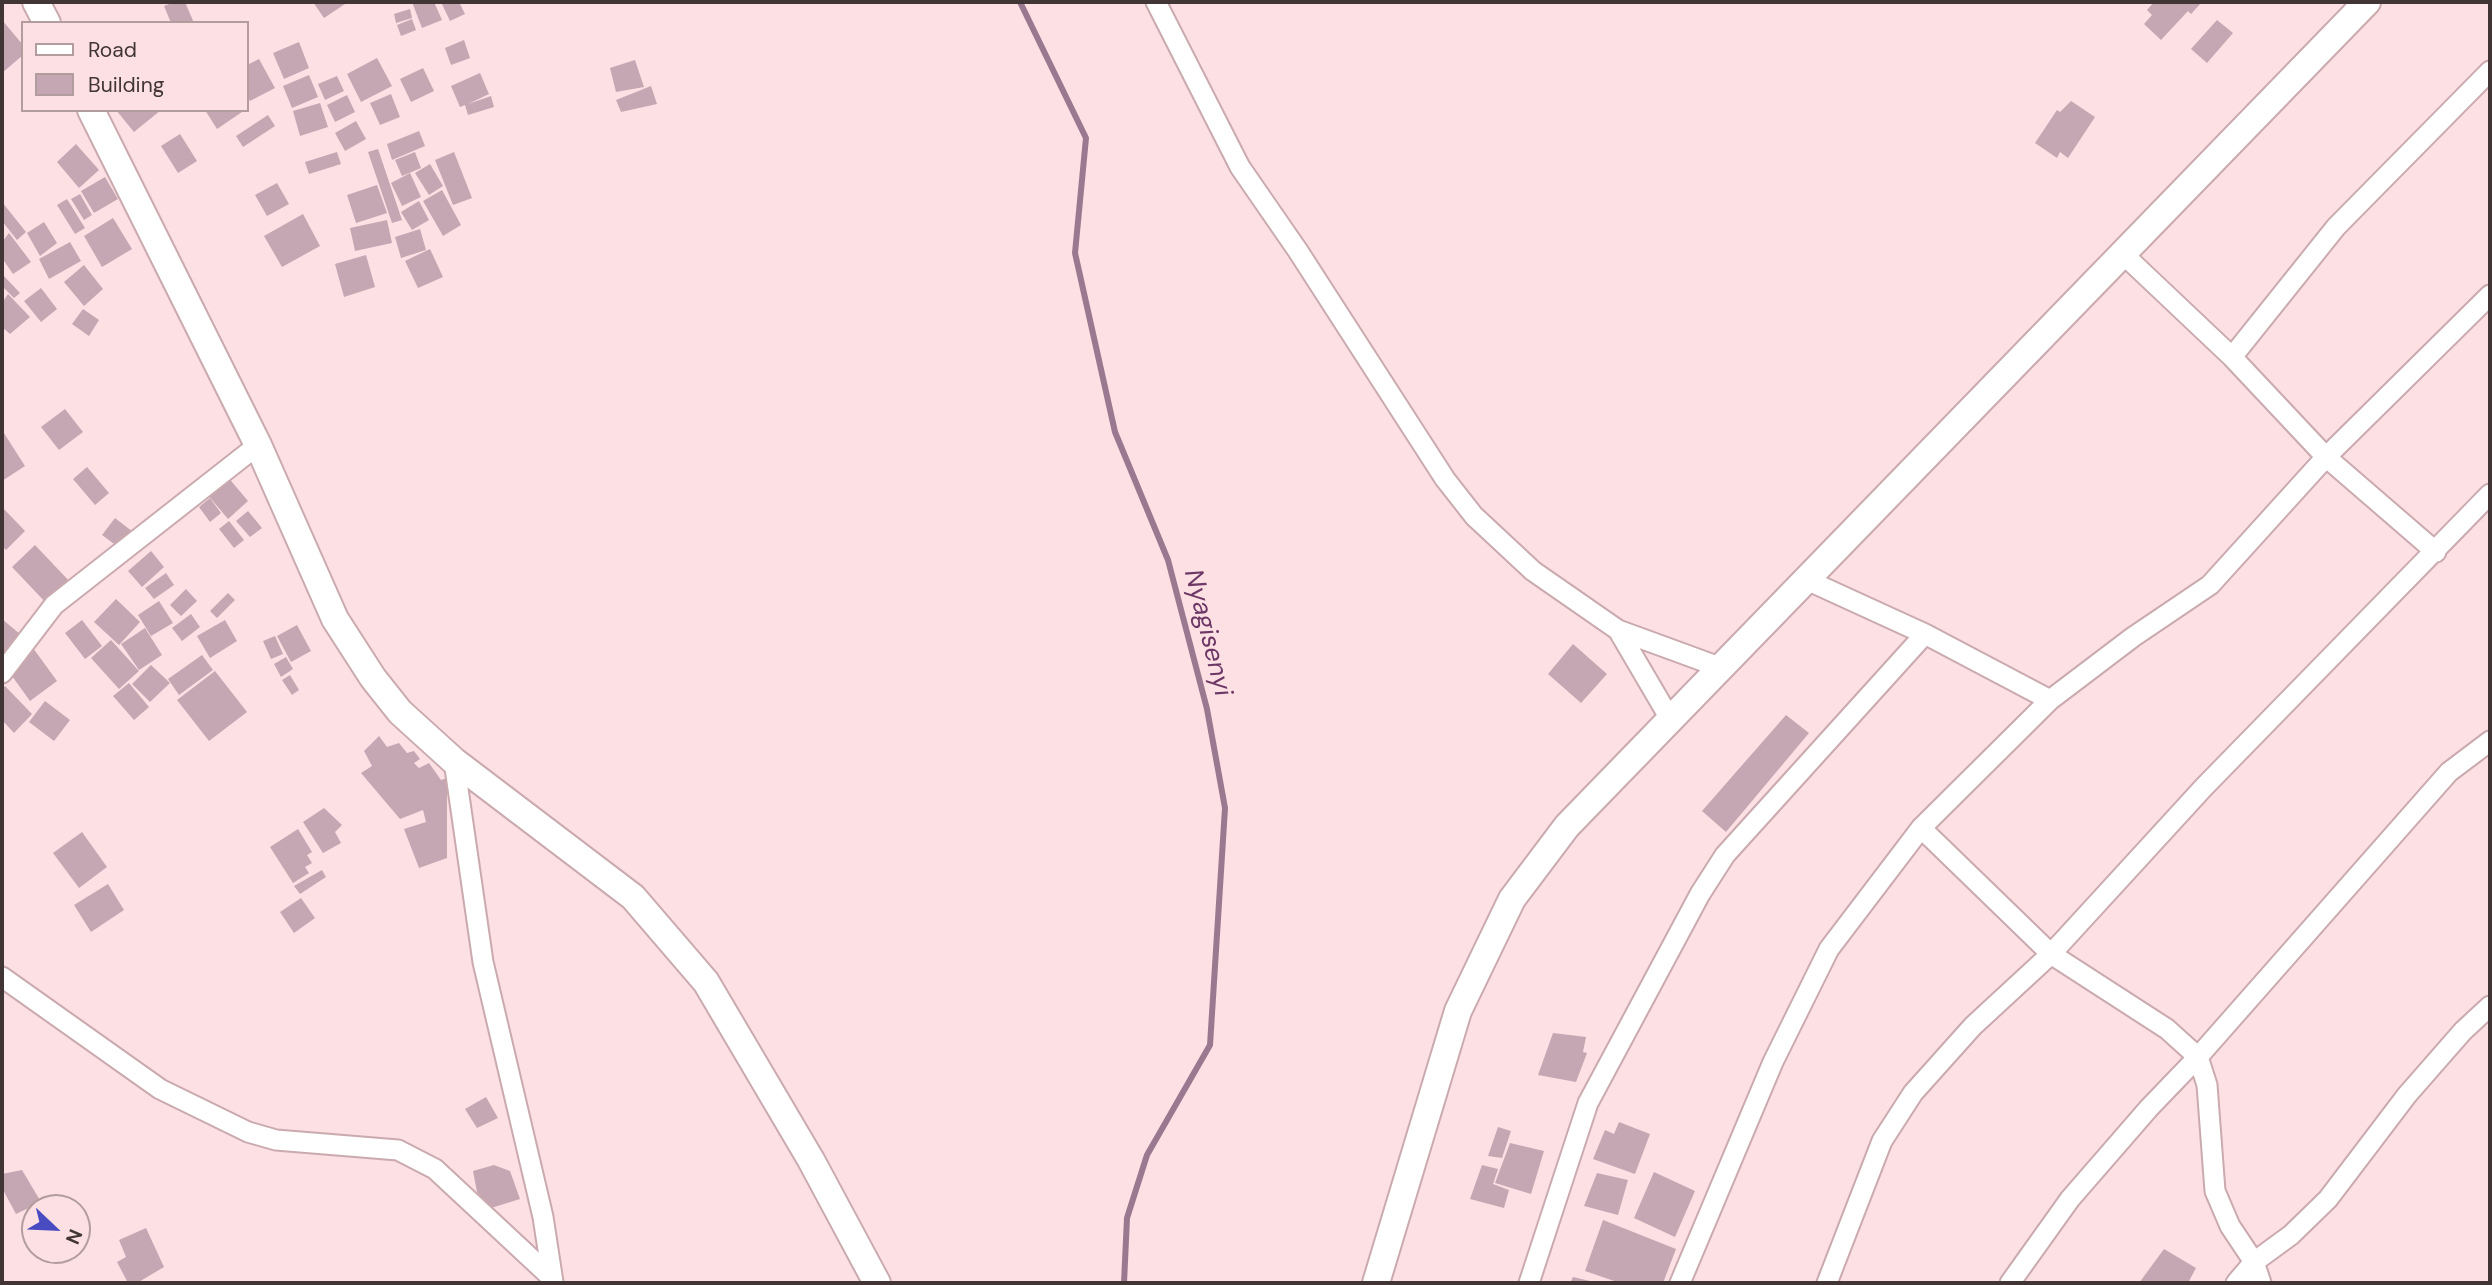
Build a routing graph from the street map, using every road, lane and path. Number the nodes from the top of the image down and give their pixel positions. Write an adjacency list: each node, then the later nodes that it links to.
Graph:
1 (36, 2): 4 (main road)
2 (1156, 2): 15 (street)
3 (2367, 2): 7 (main road)
4 (46, 21)
5 (2490, 71): 9 (street)
6 (92, 112): 10 (main road)
7 (2122, 253): 9 (street); 14 (main road)
8 (2490, 295): 11 (street)
9 (2232, 357): 11 (street)
10 (258, 445): 18 (street); 22 (main road)
11 (2326, 457): 13 (street); 19 (street)
12 (2490, 494): 13 (street)
13 (2436, 552): 24 (street)
14 (1807, 580): 16 (street); 17 (main road)
15 (1618, 630): 17 (street); 20 (street)
16 (1925, 634): 19 (street); 32 (street)
17 (1722, 668): 20 (main road)
18 (2, 673)
19 (2050, 700): 23 (street)
20 (1669, 718): 31 (main road)
21 (2490, 741): 27 (street)
22 (454, 761): 29 (street); 30 (main road)
23 (1921, 828): 24 (street); 33 (street)
24 (2050, 954): 27 (street); 34 (street)
25 (2, 977): 29 (street)
26 (2490, 1006): 28 (street)
27 (2198, 1057): 28 (street); 35 (street)
28 (2254, 1262): 36 (street); 37 (street)
29 (553, 1281)
30 (877, 1283)
31 (1376, 1283)
32 (1529, 1283)
33 (1680, 1283)
34 (1827, 1283)
35 (2010, 1283)
36 (2236, 1283)
37 (2261, 1283)

